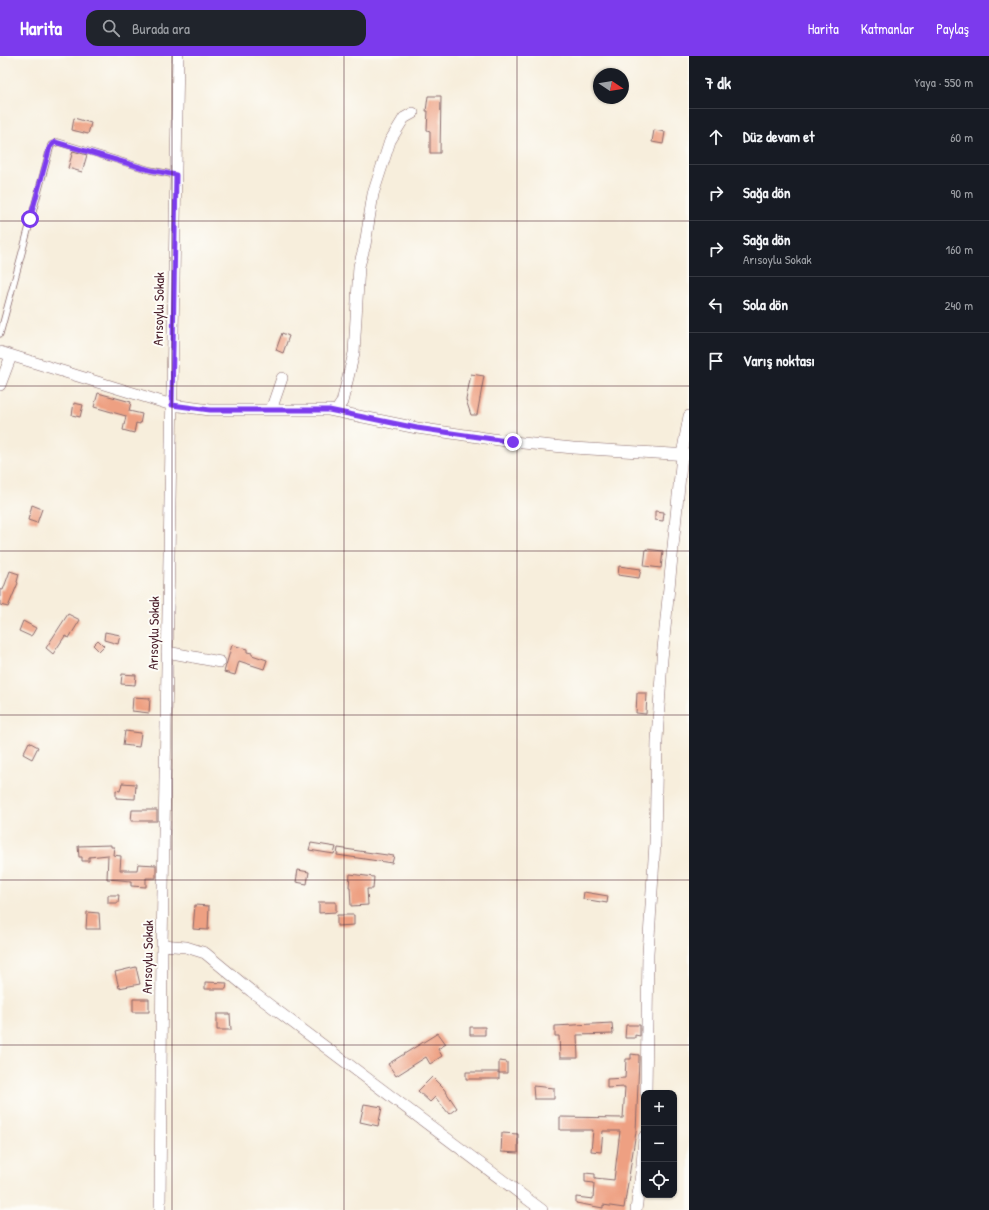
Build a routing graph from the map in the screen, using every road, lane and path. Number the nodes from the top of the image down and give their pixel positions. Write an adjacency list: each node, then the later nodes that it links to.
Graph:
1 (178, 56): 3 (street, Arısoylu Sokak)
2 (413, 114): 10 (street)
3 (176, 175): 4 (lane); 8 (street, Arısoylu Sokak)
4 (0, 334)
5 (5, 354): 7 (street); 8 (street)
6 (282, 378): 9 (street)
7 (0, 385)
8 (172, 405): 9 (street); 13 (street, Arısoylu Sokak)
9 (271, 410): 10 (street)
10 (336, 412): 12 (street)
11 (689, 416): 12 (street)
12 (686, 455): 16 (street)
13 (167, 652): 14 (street); 15 (street, Arısoylu Sokak)
14 (220, 662)
15 (162, 945): 18 (street, Arısoylu Sokak); 19 (street)
16 (646, 1090)
17 (642, 1162): 20 (street)
18 (160, 1210)
19 (542, 1210)
20 (636, 1210)

